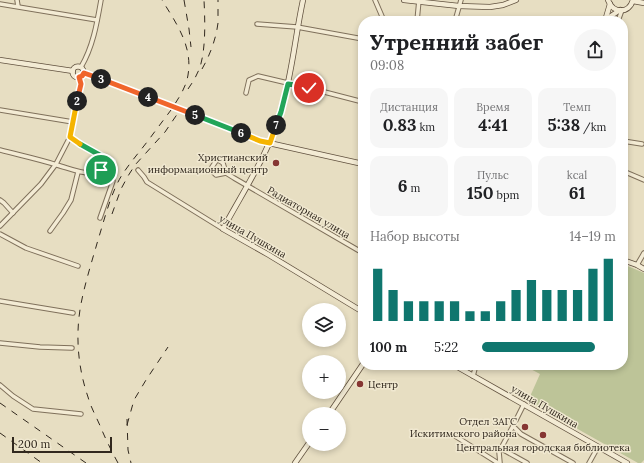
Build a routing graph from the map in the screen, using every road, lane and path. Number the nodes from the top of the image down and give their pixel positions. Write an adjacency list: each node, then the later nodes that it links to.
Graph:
1 (17, 0): 13 (street)
2 (101, 0): 22 (street)
3 (302, 0): 24 (street)
4 (375, 0): 16 (street)
5 (404, 0): 8 (street)
6 (461, 0): 14 (street)
7 (516, 0): 14 (street)
8 (419, 1): 14 (street); 17 (street)
9 (633, 1): 11 (street); 15 (street)
10 (609, 2): 15 (street); 19 (street)
11 (644, 3)
12 (0, 4): 13 (street)
13 (18, 6): 22 (street)
14 (459, 6): 18 (street)
15 (621, 10): 20 (street); 21 (street)
16 (382, 16)
17 (418, 16)
18 (456, 16)
19 (607, 16)
20 (611, 16)
21 (619, 16)
22 (97, 20): 27 (street)
23 (257, 24): 24 (street)
24 (297, 27): 25 (street); 31 (street)
25 (358, 38)
26 (0, 60): 28 (street)
27 (82, 67): 28 (street); 29 (street)
28 (73, 71): 30 (street)
29 (84, 73): 30 (street); 38 (street, bridge)
30 (79, 77): 35 (street)
31 (288, 84): 32 (street); 33 (street); 38 (street)
32 (246, 93)
33 (358, 101)
34 (0, 110): 35 (street)
35 (73, 122): 36 (street)
36 (70, 137): 41 (street); 43 (street)
37 (628, 142): 39 (street)
38 (270, 143): 42 (street); 51 (street)
39 (642, 144)
40 (0, 150): 43 (street)
41 (102, 156): 44 (street); 47 (street)
42 (358, 163)
43 (56, 164): 46 (street); 53 (street)
44 (101, 170): 47 (street); 54 (street)
45 (138, 170): 56 (street, улица Пушкина)
46 (78, 172): 47 (street); 57 (street)
47 (94, 172)
48 (226, 173): 48 (street, Радиаторная улица); 51 (street, Радиаторная улица)
49 (628, 173): 50 (street)
50 (644, 180)
51 (247, 185): 56 (street); 59 (street, Радиаторная улица)
52 (0, 200): 53 (street)
53 (13, 213): 55 (street)
54 (100, 218)
55 (0, 226)
56 (223, 228): 66 (street, улица Пушкина)
57 (50, 231)
58 (0, 234): 63 (street)
59 (358, 250)
60 (644, 253): 62 (street)
61 (628, 262): 62 (street)
62 (637, 265): 64 (street)
63 (78, 266)
64 (644, 269)
65 (0, 301): 67 (street)
66 (358, 309)
67 (73, 313)
68 (0, 343): 69 (street)
69 (72, 348)
70 (359, 370): 76 (street)
71 (463, 370): 73 (street, улица Пушкина)
72 (475, 370): 73 (street)
73 (473, 376): 75 (street, улица Пушкина)
74 (0, 385): 77 (street)
75 (524, 404): 78 (street); 80 (street, улица Пушкина)
76 (334, 407)
77 (81, 414)
78 (513, 426): 81 (street); 86 (street)
79 (455, 436): 84 (street)
80 (598, 447): 87 (street); 88 (street, улица Пушкина)
81 (500, 448): 84 (street); 85 (street)
82 (303, 451): 83 (street)
83 (295, 463)
84 (499, 463)
85 (527, 463)
86 (573, 463)
87 (589, 463)
88 (627, 463)

